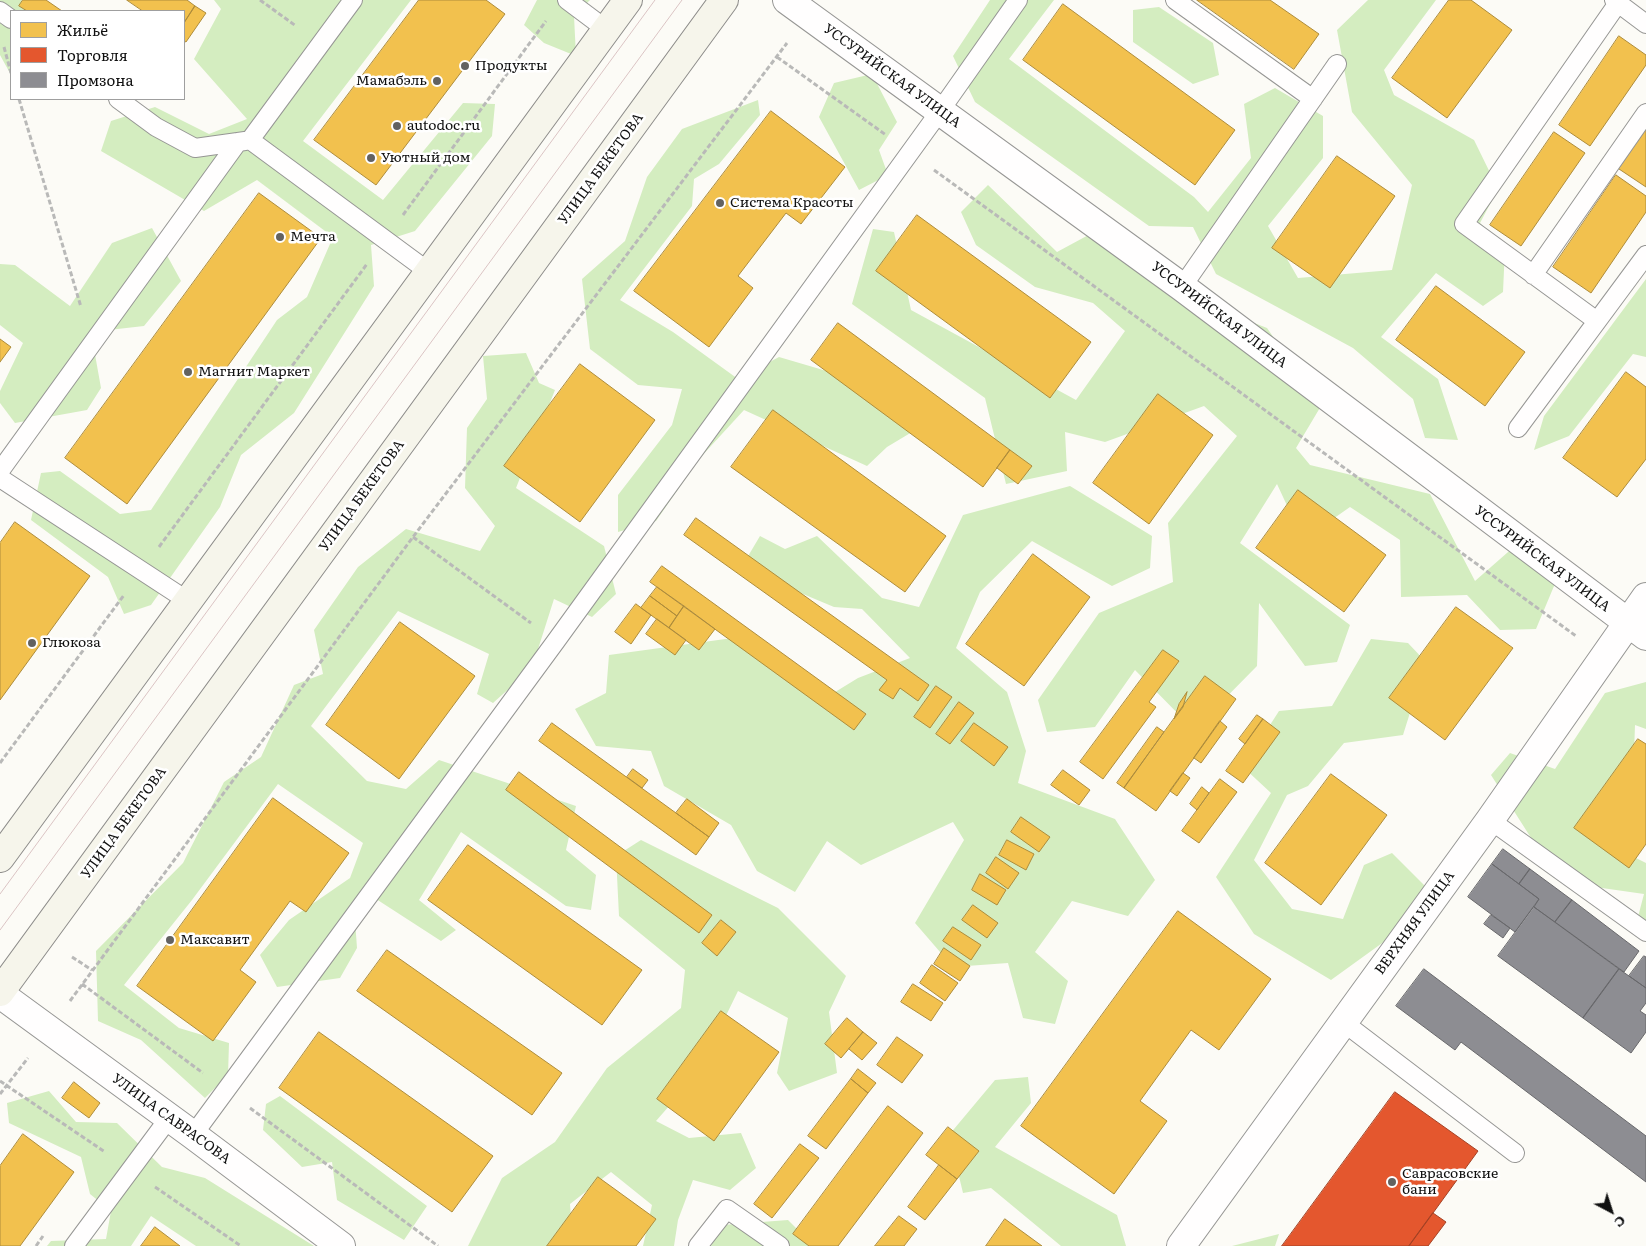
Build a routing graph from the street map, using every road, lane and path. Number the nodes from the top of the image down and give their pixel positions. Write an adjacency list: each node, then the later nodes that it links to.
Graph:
1 (260, 0): 14 (path)
2 (353, 0): 14 (lane)
3 (566, 0): 12 (lane)
4 (628, 0): 12 (main road)
5 (724, 0): 49 (main road, УЛИЦА БЕКЕТОВА)
6 (1018, 0): 21 (lane)
7 (1175, 0): 18 (lane)
8 (1616, 2): 11 (lane); 28 (lane)
9 (798, 7): 15 (path); 21 (street, УССУРИЙСКАЯ УЛИЦА)
10 (550, 16): 25 (path)
11 (1646, 24)
12 (607, 30): 27 (main road)
13 (3, 44): 17 (path)
14 (321, 44): 23 (lane)
15 (777, 57): 24 (path); 35 (path)
16 (1337, 64): 18 (lane)
17 (10, 68)
18 (1313, 99): 29 (lane)
19 (19, 100): 31 (path)
20 (119, 100): 23 (lane)
21 (940, 111): 24 (lane); 29 (street, УССУРИЙСКАЯ УЛИЦА)
22 (1646, 113): 28 (lane)
23 (244, 141): 25 (lane); 31 (lane)
24 (909, 152): 40 (lane); 41 (path)
25 (385, 240): 27 (lane); 36 (path)
26 (1646, 255): 30 (lane)
27 (429, 272): 38 (main road)
28 (1533, 274): 30 (lane)
29 (1182, 287): 39 (street, УССУРИЙСКАЯ УЛИЦА)
30 (1597, 321): 32 (lane)
31 (92, 344): 33 (lane)
32 (1518, 428)
33 (0, 471)
34 (0, 478): 36 (lane)
35 (413, 537): 40 (path); 47 (path)
36 (142, 570): 38 (lane); 42 (path)
37 (1646, 598): 39 (street, ВЕРХНЯЯ УЛИЦА)
38 (188, 601): 44 (main road)
39 (1637, 629): 41 (street, ВЕРХНЯЯ УЛИЦА)
40 (556, 641): 53 (lane)
41 (1604, 656): 43 (street, ВЕРХНЯЯ УЛИЦА)
42 (0, 763)
43 (1490, 820): 45 (lane); 51 (street, ВЕРХНЯЯ УЛИЦА)
44 (0, 858)
45 (1646, 932)
46 (72, 957): 47 (path)
47 (92, 970): 48 (path)
48 (82, 984): 50 (path); 53 (path)
49 (0, 993): 55 (street, УЛИЦА САВРАСОВА)
50 (68, 1004)
51 (1343, 1022): 57 (lane); 63 (street, ВЕРХНЯЯ УЛИЦА)
52 (29, 1056): 54 (path)
53 (226, 1090): 56 (lane); 60 (path)
54 (0, 1094)
55 (169, 1118): 56 (street, УЛИЦА САВРАСОВА); 58 (lane)
56 (193, 1135): 59 (street, УЛИЦА САВРАСОВА)
57 (1515, 1153)
58 (74, 1246)
59 (341, 1246)
60 (438, 1246)
61 (698, 1246): 62 (lane)
62 (780, 1246)
63 (1181, 1246)

